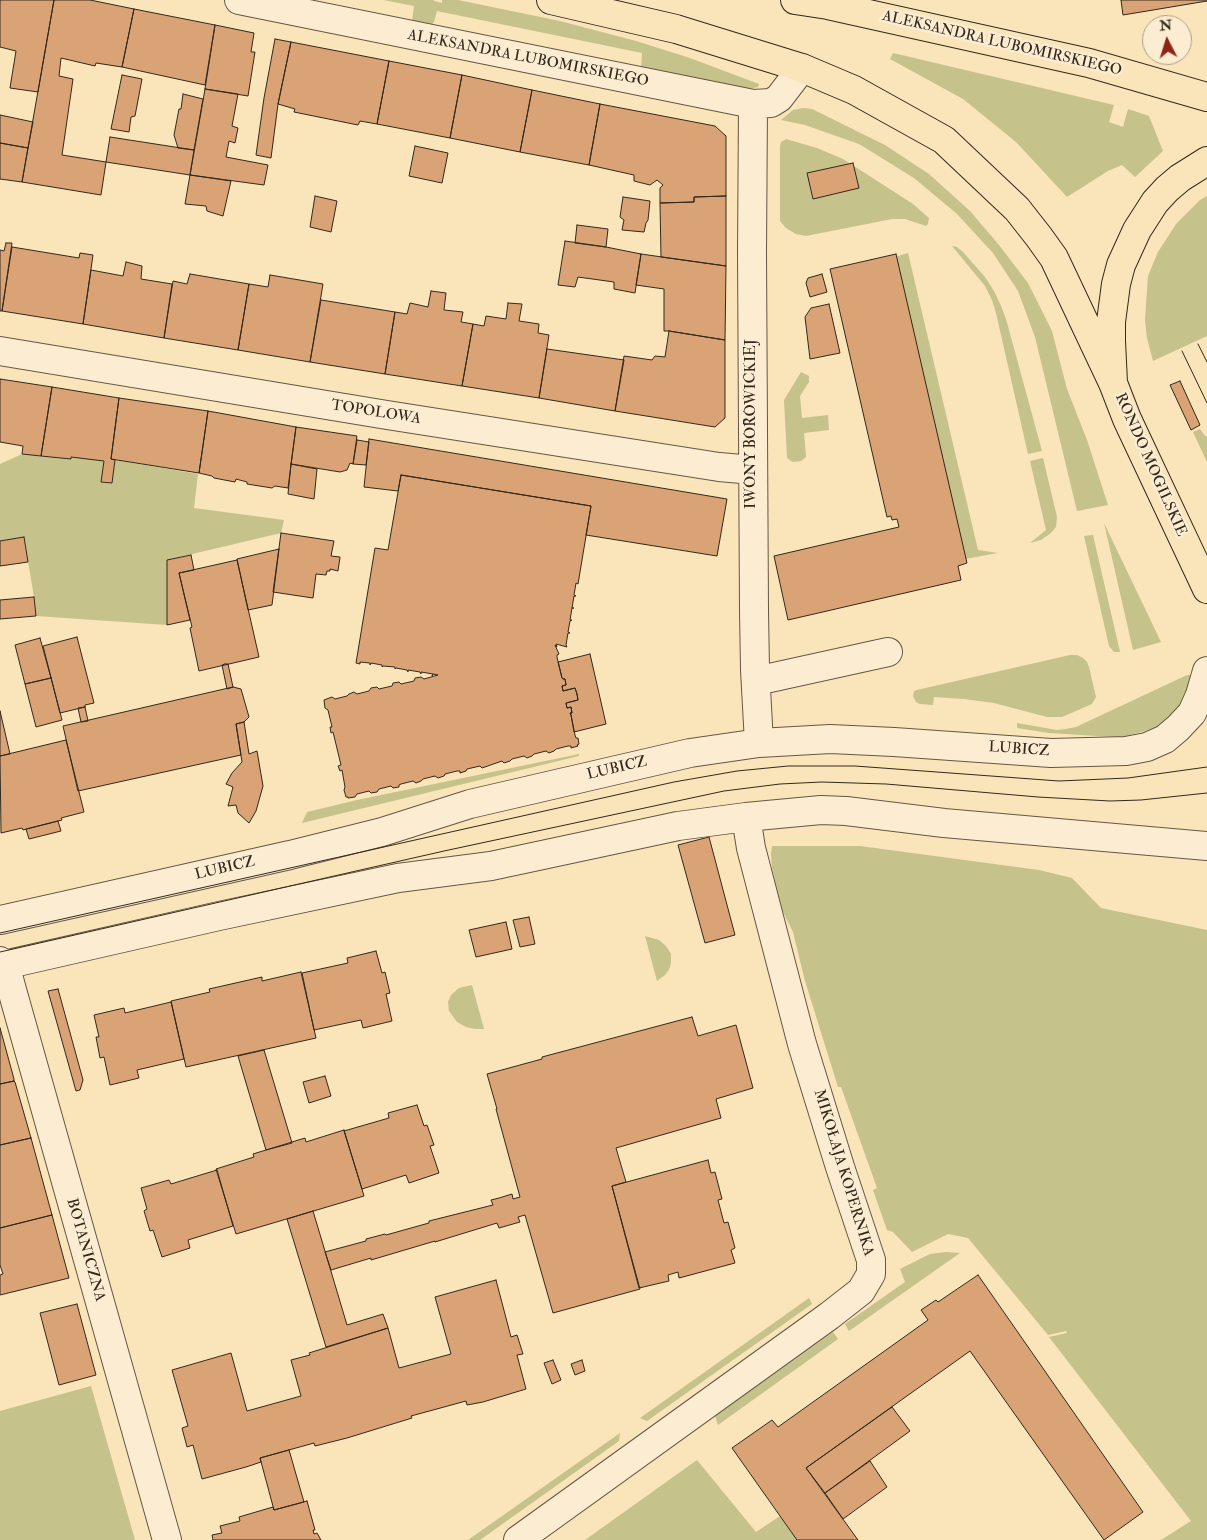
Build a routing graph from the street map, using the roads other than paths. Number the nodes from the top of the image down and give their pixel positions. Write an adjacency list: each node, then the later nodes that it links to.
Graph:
1 (239, 0): 6 (street, ALEKSANDRA LUBOMIRSKIEGO)
2 (551, 0): 4 (main road)
3 (794, 0): 5 (main road, ALEKSANDRA LUBOMIRSKIEGO)
4 (802, 68): 6 (street, ALEKSANDRA LUBOMIRSKIEGO); 9 (main road)
5 (1207, 97)
6 (753, 104): 10 (street, IWONY BOROWICKIEJ)
7 (1207, 161): 9 (main road, RONDO MOGILSKIE)
8 (0, 351): 10 (street, TOPOLOWA)
9 (1113, 383): 11 (main road, RONDO MOGILSKIE)
10 (752, 470): 14 (street, IWONY BOROWICKIEJ)
11 (1207, 589)
12 (888, 652): 14 (street)
13 (1207, 671): 15 (street, LUBICZ)
14 (756, 681): 15 (street, IWONY BOROWICKIEJ)
15 (759, 743): 18 (street, LUBICZ)
16 (746, 817): 17 (street); 19 (street); 21 (street, MIKOŁAJA KOPERNIKA)
17 (1207, 846)
18 (0, 920)
19 (2, 964): 20 (street, BOTANICZNA)
20 (167, 1540)
21 (518, 1540)

